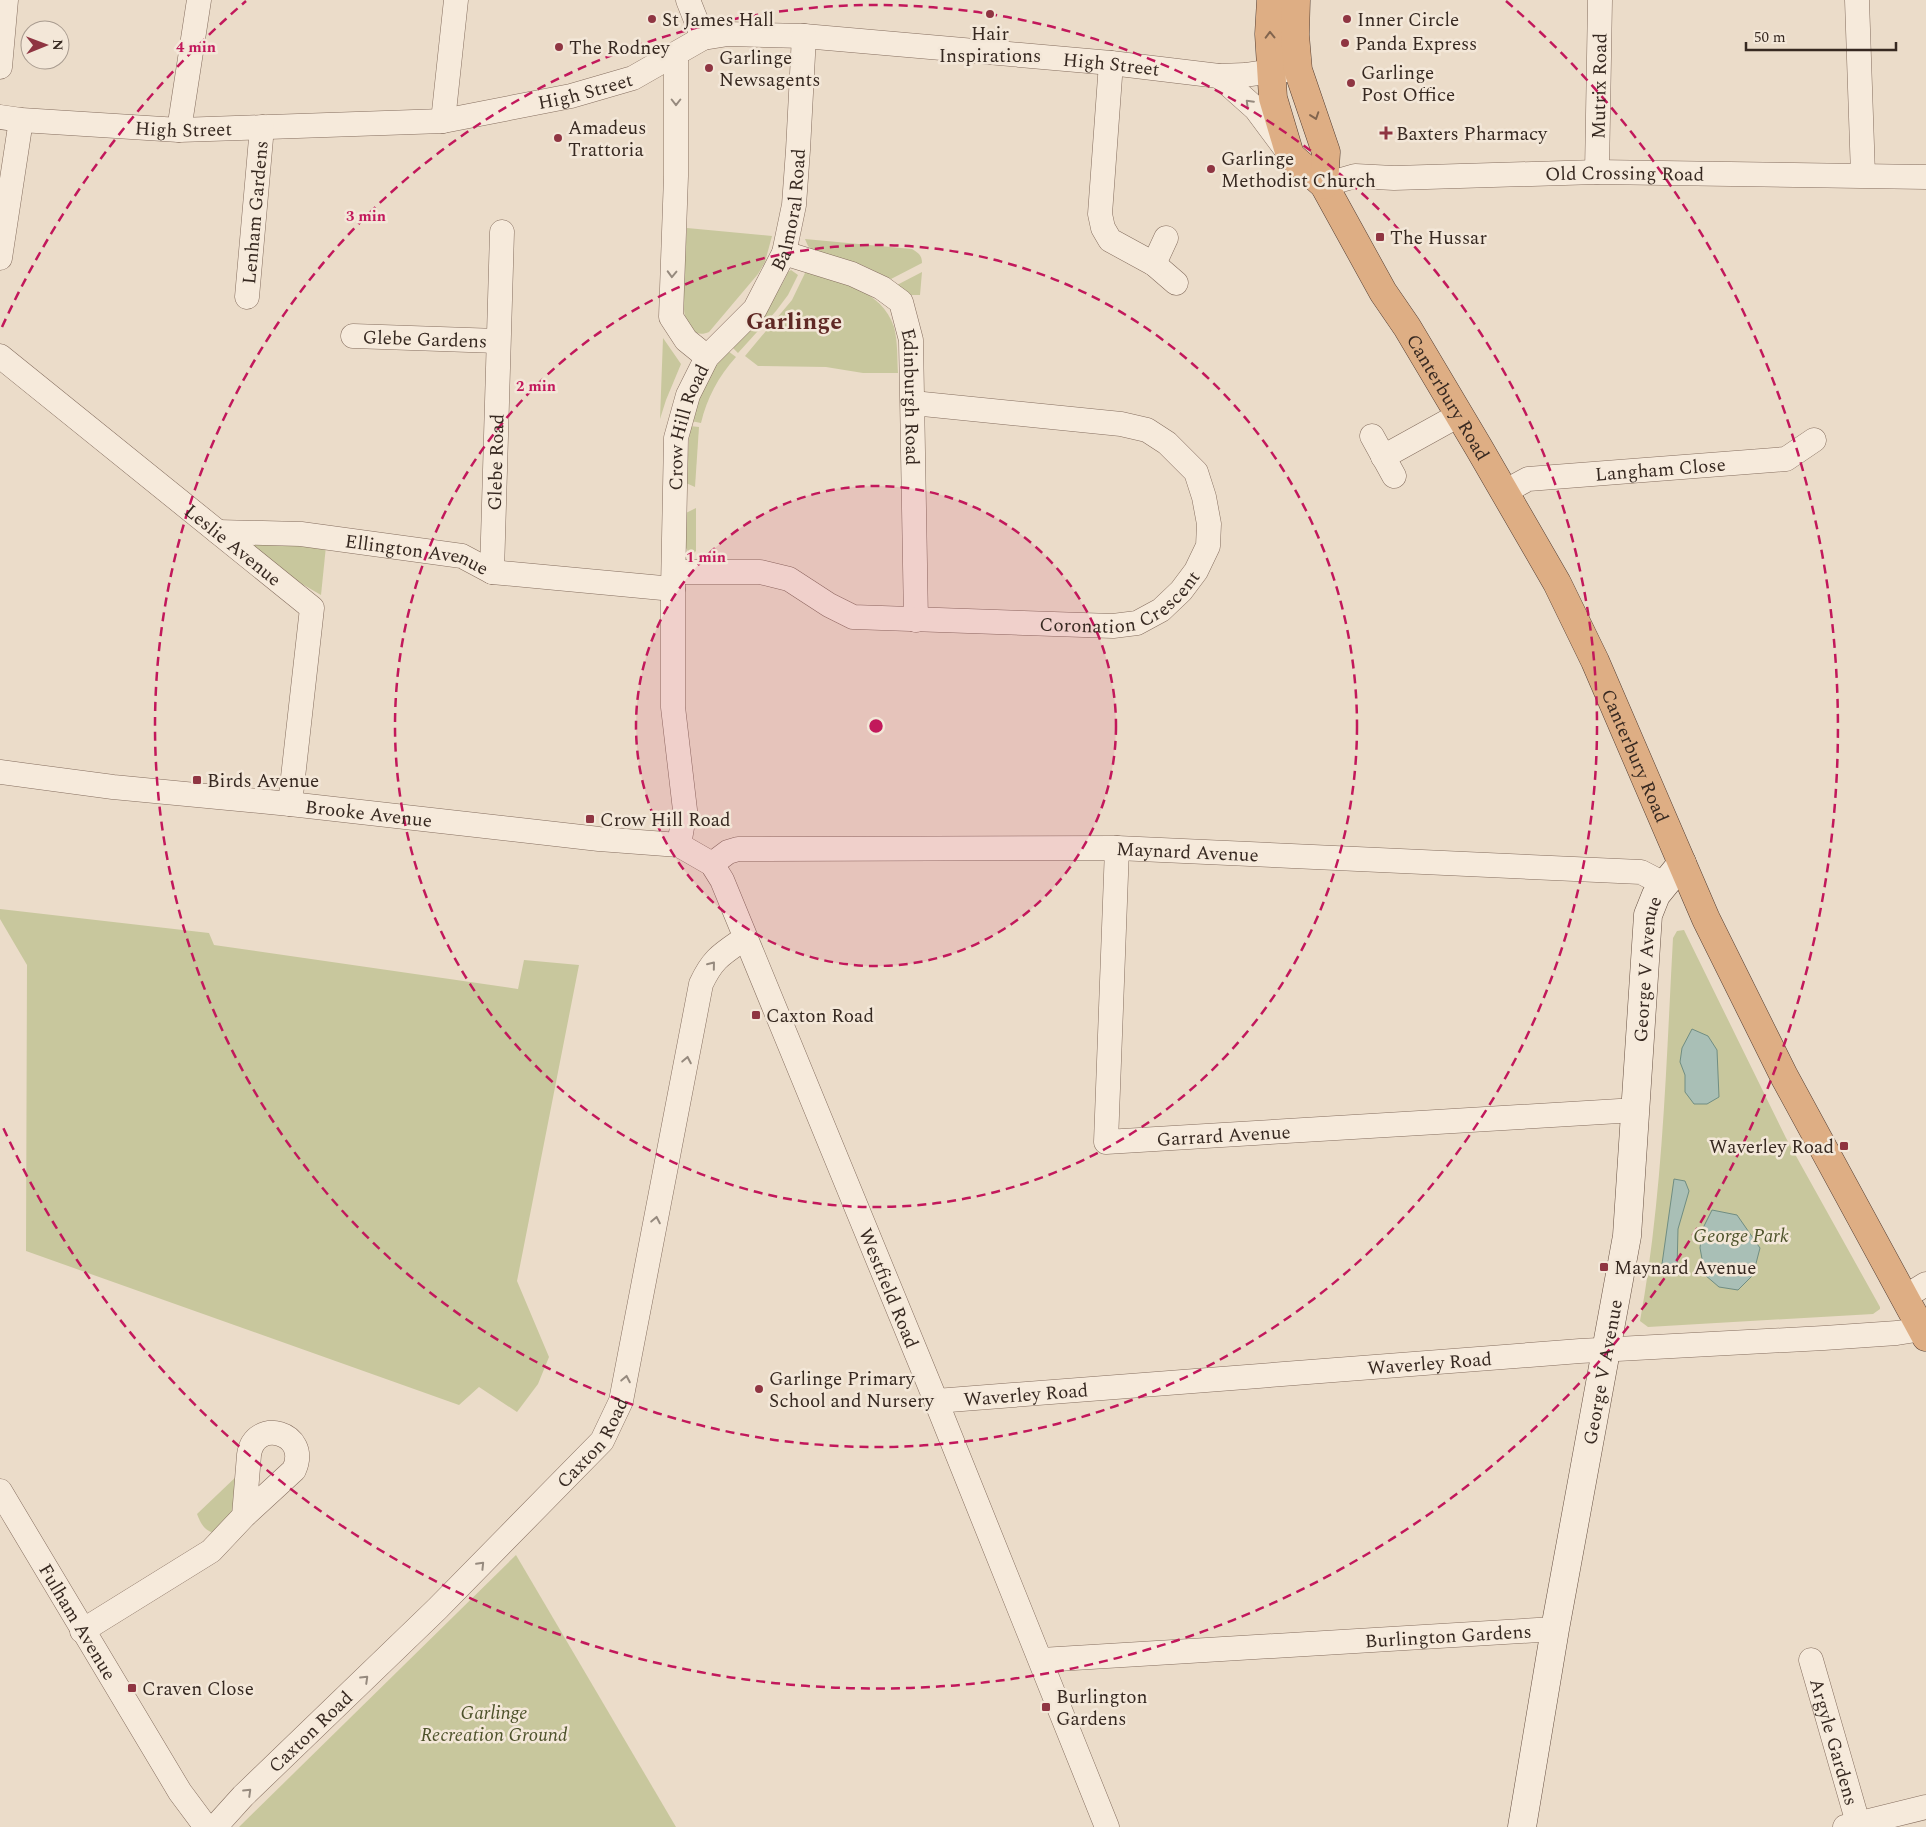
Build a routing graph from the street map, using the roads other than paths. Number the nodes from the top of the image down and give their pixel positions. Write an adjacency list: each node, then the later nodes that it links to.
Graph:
1 (6, 0): 13 (street)
2 (198, 0): 19 (street)
3 (456, 0): 17 (street)
4 (688, 0): 10 (street)
5 (1271, 0): 14 (highway, one-way to 5)
6 (1296, 0): 14 (highway)
7 (1600, 0): 21 (street, Mutrix Road)
8 (1857, 0): 22 (street)
9 (804, 36): 10 (street, High Street); 12 (street, High Street); 27 (street, Balmoral Road)
10 (703, 38): 11 (street, High Street)
11 (676, 54): 17 (street, High Street); 35 (street, Crow Hill Road, one-way to 35)
12 (1111, 63): 15 (street, High Street); 29 (street)
13 (0, 67)
14 (1285, 70): 15 (street, High Street); 20 (highway); 24 (highway, one-way to 24)
15 (1219, 76): 20 (street, one-way to 15)
16 (10, 118): 19 (street, High Street); 28 (street)
17 (443, 121): 18 (street, High Street)
18 (262, 127): 19 (street, High Street); 31 (street, Lenham Gardens)
19 (179, 130)
20 (1290, 155): 24 (highway, Canterbury Road)
21 (1598, 172): 22 (street, Old Crossing Road); 24 (street, Old Crossing Road)
22 (1862, 176): 23 (street, Old Crossing Road)
23 (1926, 176)
24 (1324, 185): 37 (highway, Canterbury Road)
25 (502, 232): 33 (street, Glebe Road)
26 (1166, 238): 29 (street)
27 (784, 253): 35 (street, Balmoral Road); 36 (street, Edinburgh Road)
28 (0, 258)
29 (1154, 264): 30 (street)
30 (1176, 283)
31 (246, 297)
32 (353, 336): 33 (street, Glebe Gardens)
33 (498, 341): 42 (street, Glebe Road)
34 (0, 356): 41 (street, Leslie Avenue)
35 (707, 357): 43 (street, Crow Hill Road)
36 (913, 404): 44 (street, Edinburgh Road); 44 (street, Coronation Crescent)
37 (1459, 415): 38 (street); 40 (highway, Canterbury Road)
38 (1372, 436)
39 (1814, 440): 40 (street, Langham Close)
40 (1504, 492): 49 (highway, Canterbury Road)
41 (218, 532): 42 (street, Ellington Avenue); 46 (street, Leslie Avenue)
42 (492, 572): 43 (street, Ellington Avenue)
43 (674, 580): 44 (street, Coronation Crescent); 47 (street, Crow Hill Road)
44 (916, 620)
45 (0, 772): 46 (street, Brooke Avenue)
46 (290, 804): 47 (street, Brooke Avenue)
47 (679, 845): 50 (street)
48 (1117, 848): 50 (street, Maynard Avenue); 51 (street, Maynard Avenue); 53 (street, Garrard Avenue)
49 (1682, 863): 51 (main road, George V Avenue); 54 (highway, Canterbury Road)
50 (712, 864): 52 (street, Westfield Road)
51 (1664, 884): 53 (main road, George V Avenue)
52 (745, 938): 57 (street, Westfield Road); 67 (street, Caxton Road, one-way to 52)
53 (1636, 1110): 56 (main road, George V Avenue)
54 (1915, 1290): 55 (highway, Canterbury Road)
55 (1924, 1333): 56 (street, Waverley Road)
56 (1607, 1350): 57 (street, Waverley Road); 60 (main road, George V Avenue)
57 (936, 1401): 62 (street, Westfield Road)
58 (0, 1491): 61 (street, Fulham Avenue)
59 (244, 1516): 61 (street)
60 (1555, 1629): 62 (street, Burlington Gardens); 69 (main road, George V Avenue)
61 (82, 1631): 66 (street, Fulham Avenue)
62 (1041, 1660): 68 (street, Westfield Road)
63 (1811, 1660): 65 (street, Argyle Gardens)
64 (1926, 1807): 65 (street)
65 (1851, 1825)
66 (206, 1827)
67 (215, 1827)
68 (1107, 1827)
69 (1522, 1827)

